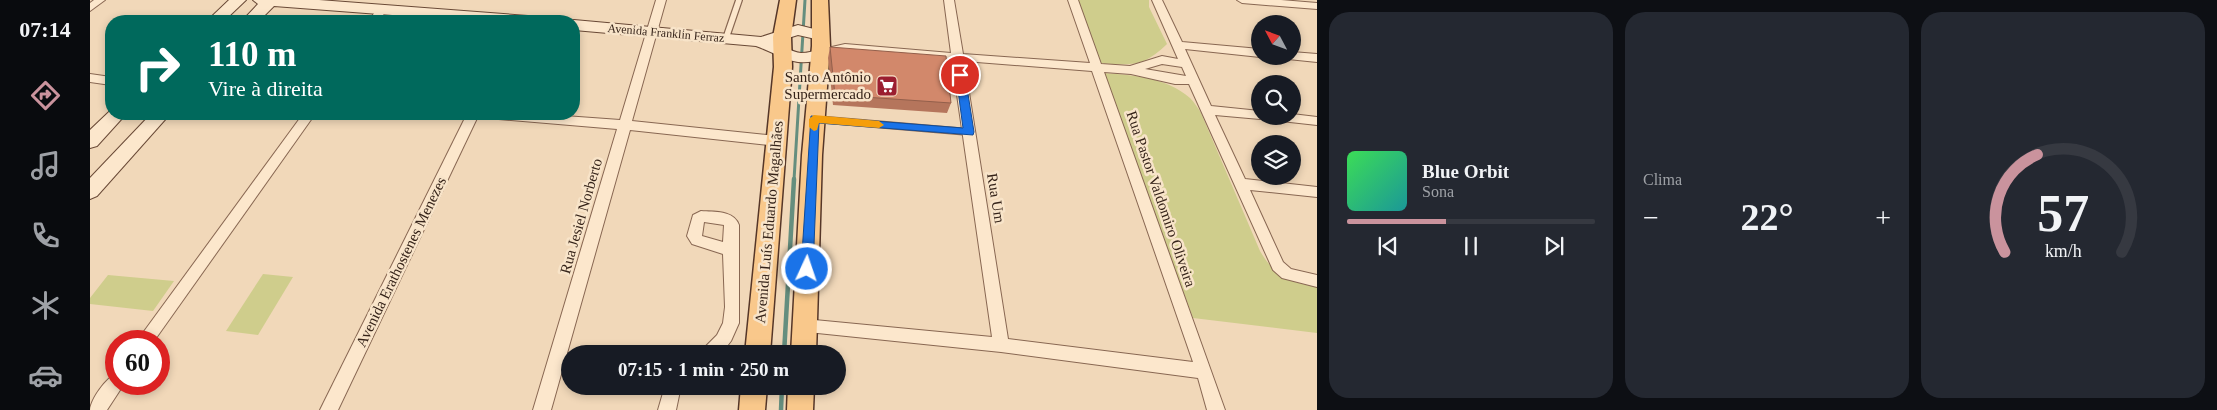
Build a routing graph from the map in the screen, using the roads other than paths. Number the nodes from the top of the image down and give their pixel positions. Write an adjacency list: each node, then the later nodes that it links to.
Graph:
1 (100, 0): 13 (street)
2 (238, 0): 14 (street)
3 (268, 0): 15 (street); 16 (street)
4 (660, 0): 18 (street)
5 (739, 0): 19 (lane)
6 (788, 0): 20 (main road, Avenida Luís Eduardo Magalhães)
7 (820, 0): 21 (main road)
8 (948, 0): 25 (street)
9 (1073, 0): 30 (street, Rua Pastor Valdomiro Oliveira)
10 (1157, 0): 22 (street)
11 (1242, 0): 12 (street)
12 (1317, 6)
13 (90, 8)
14 (222, 15)
15 (255, 15)
16 (378, 15)
17 (580, 26): 18 (street, Avenida Franklin Ferraz)
18 (651, 32): 19 (street, Avenida Franklin Ferraz); 46 (street, Rua Jesiel Norberto)
19 (726, 38): 20 (street, Avenida Franklin Ferraz)
20 (786, 43): 21 (street); 21 (street); 49 (main road, Avenida Luís Eduardo Magalhães)
21 (816, 45): 23 (street); 23 (street); 38 (main road)
22 (1179, 46): 24 (street); 28 (street); 29 (street)
23 (845, 48): 25 (street)
24 (1251, 52)
25 (958, 56): 30 (street); 47 (street, Rua Um)
26 (1301, 57): 27 (street)
27 (1317, 58)
28 (1162, 60): 29 (street); 31 (street)
29 (1186, 64): 35 (street)
30 (1098, 68): 31 (street); 61 (street, Rua Pastor Valdomiro Oliveira)
31 (1130, 70): 33 (street)
32 (90, 78): 34 (street)
33 (1162, 78): 35 (street); 36 (street)
34 (105, 80)
35 (1193, 80): 36 (street)
36 (1205, 106): 37 (street); 50 (street)
37 (1251, 114)
38 (814, 119): 47 (lane); 55 (main road)
39 (1301, 119): 45 (street)
40 (111, 120): 48 (street)
41 (155, 120): 51 (street)
42 (305, 120): 56 (street)
43 (470, 120): 67 (street, Avenida Erathostenes Menezes)
44 (562, 120): 46 (street)
45 (1317, 121)
46 (624, 125): 49 (street); 68 (street, Rua Jesiel Norberto)
47 (969, 132): 60 (street, Rua Um)
48 (90, 141)
49 (777, 141): 58 (main road, Avenida Luís Eduardo Magalhães)
50 (1241, 184): 52 (street); 54 (street)
51 (90, 191)
52 (1317, 192)
53 (730, 250): 57 (street)
54 (1317, 281)
55 (804, 326): 59 (main road); 60 (street)
56 (153, 330)
57 (719, 345)
58 (758, 345)
59 (803, 345)
60 (1001, 345): 61 (street)
61 (1204, 371): 72 (street, Rua Pastor Valdomiro Oliveira)
62 (107, 395): 66 (street)
63 (671, 395): 69 (street)
64 (753, 395): 70 (main road)
65 (801, 395): 71 (main road)
66 (97, 410)
67 (329, 410)
68 (542, 410)
69 (667, 410)
70 (752, 410)
71 (800, 410)
72 (1216, 410)

